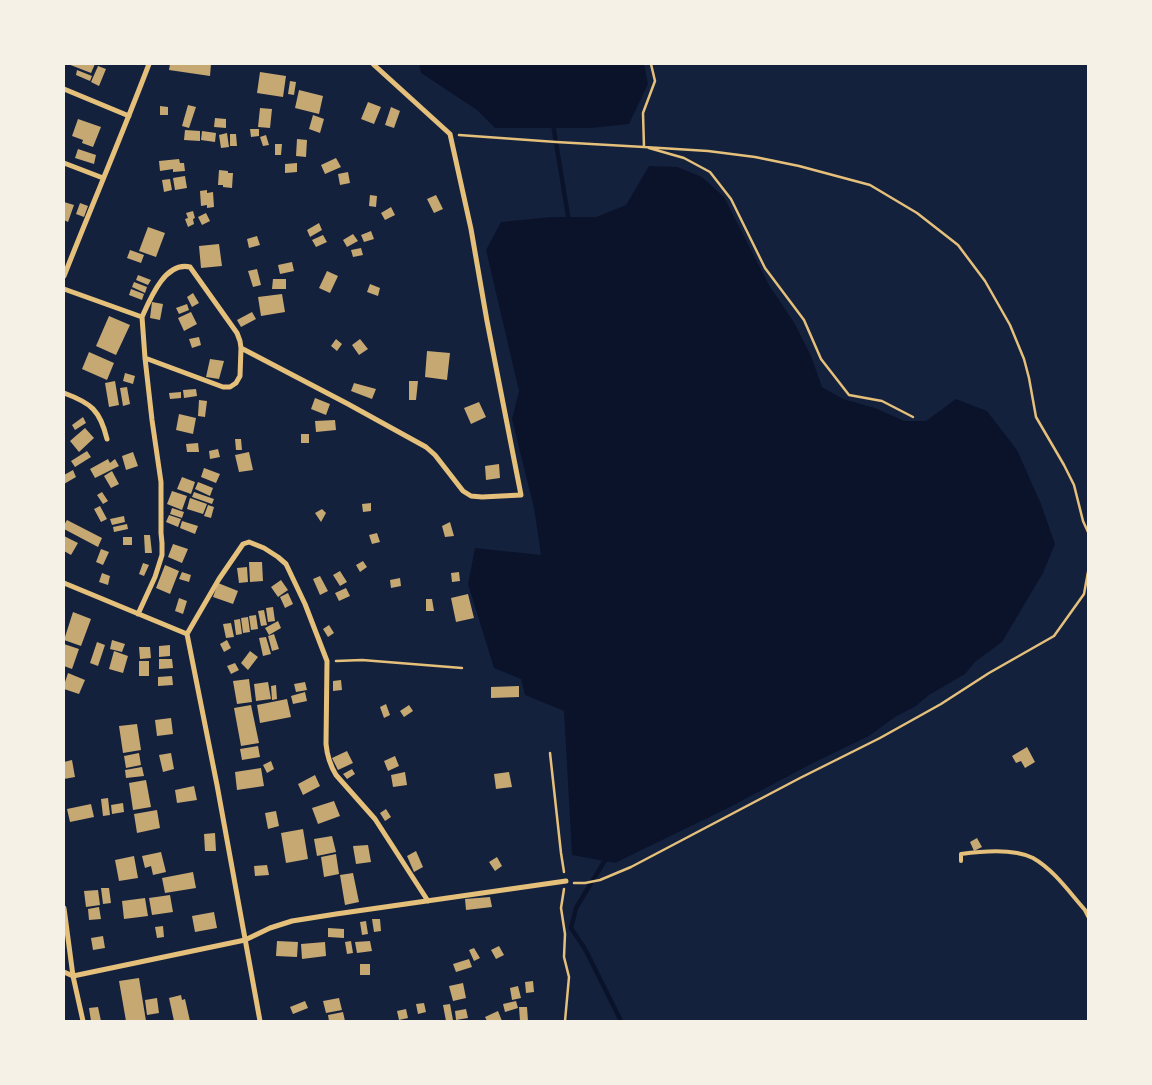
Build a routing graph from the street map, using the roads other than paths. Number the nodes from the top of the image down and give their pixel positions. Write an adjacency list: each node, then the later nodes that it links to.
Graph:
1 (149, 64): 4 (street)
2 (373, 64): 10 (street)
3 (64, 89): 4 (street)
4 (130, 116): 6 (street)
5 (64, 163): 6 (street)
6 (103, 178): 7 (street)
7 (64, 276)
8 (64, 289): 9 (street)
9 (142, 317): 10 (street); 11 (street)
10 (241, 348): 11 (street)
11 (145, 358): 15 (street)
12 (64, 393): 13 (street)
13 (106, 439)
14 (64, 583): 15 (street)
15 (138, 614): 16 (street)
16 (187, 634): 19 (street); 22 (street)
17 (961, 861): 21 (lane)
18 (566, 881): 19 (street)
19 (428, 901): 22 (street)
20 (64, 908): 24 (street)
21 (1088, 916)
22 (245, 940): 24 (street); 26 (street)
23 (64, 972): 24 (street)
24 (73, 976): 25 (street)
25 (83, 1021)
26 (260, 1021)

